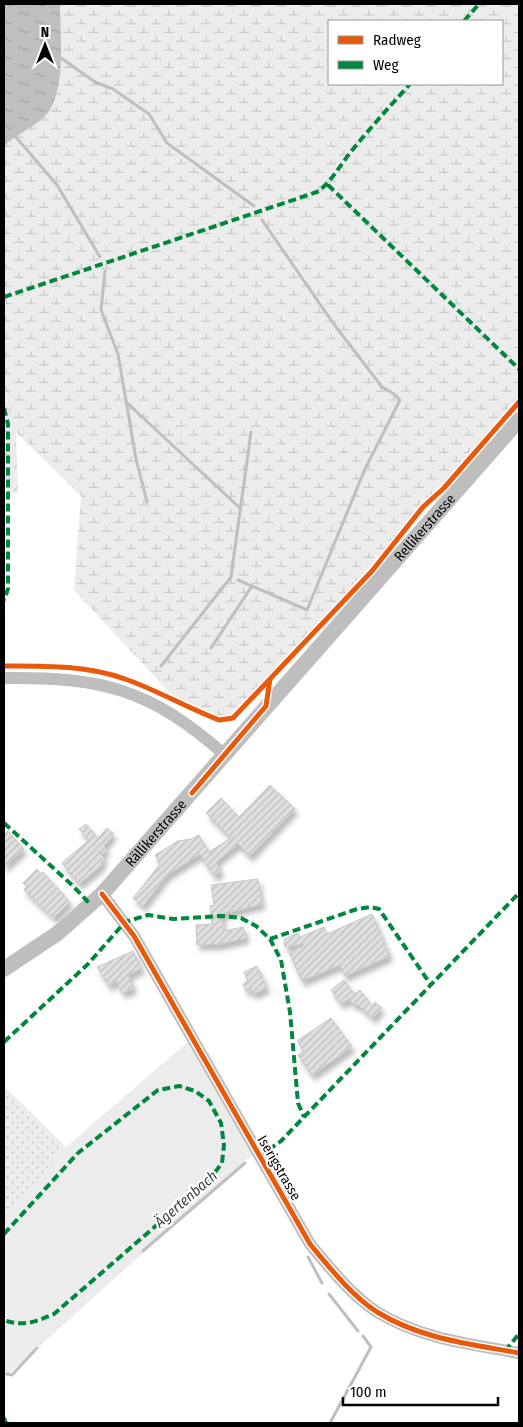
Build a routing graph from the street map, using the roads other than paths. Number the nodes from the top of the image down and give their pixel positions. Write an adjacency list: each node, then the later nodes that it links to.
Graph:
1 (519, 420): 2 (main road, Rellikerstrasse)
2 (331, 635): 4 (main road, Rällikerstrasse)
3 (4, 678): 4 (street)
4 (225, 755): 5 (main road, Rällikerstrasse)
5 (102, 894): 6 (main road, Rällikerstrasse); 7 (street, Iserigstrasse)
6 (4, 969)
7 (519, 1353)

